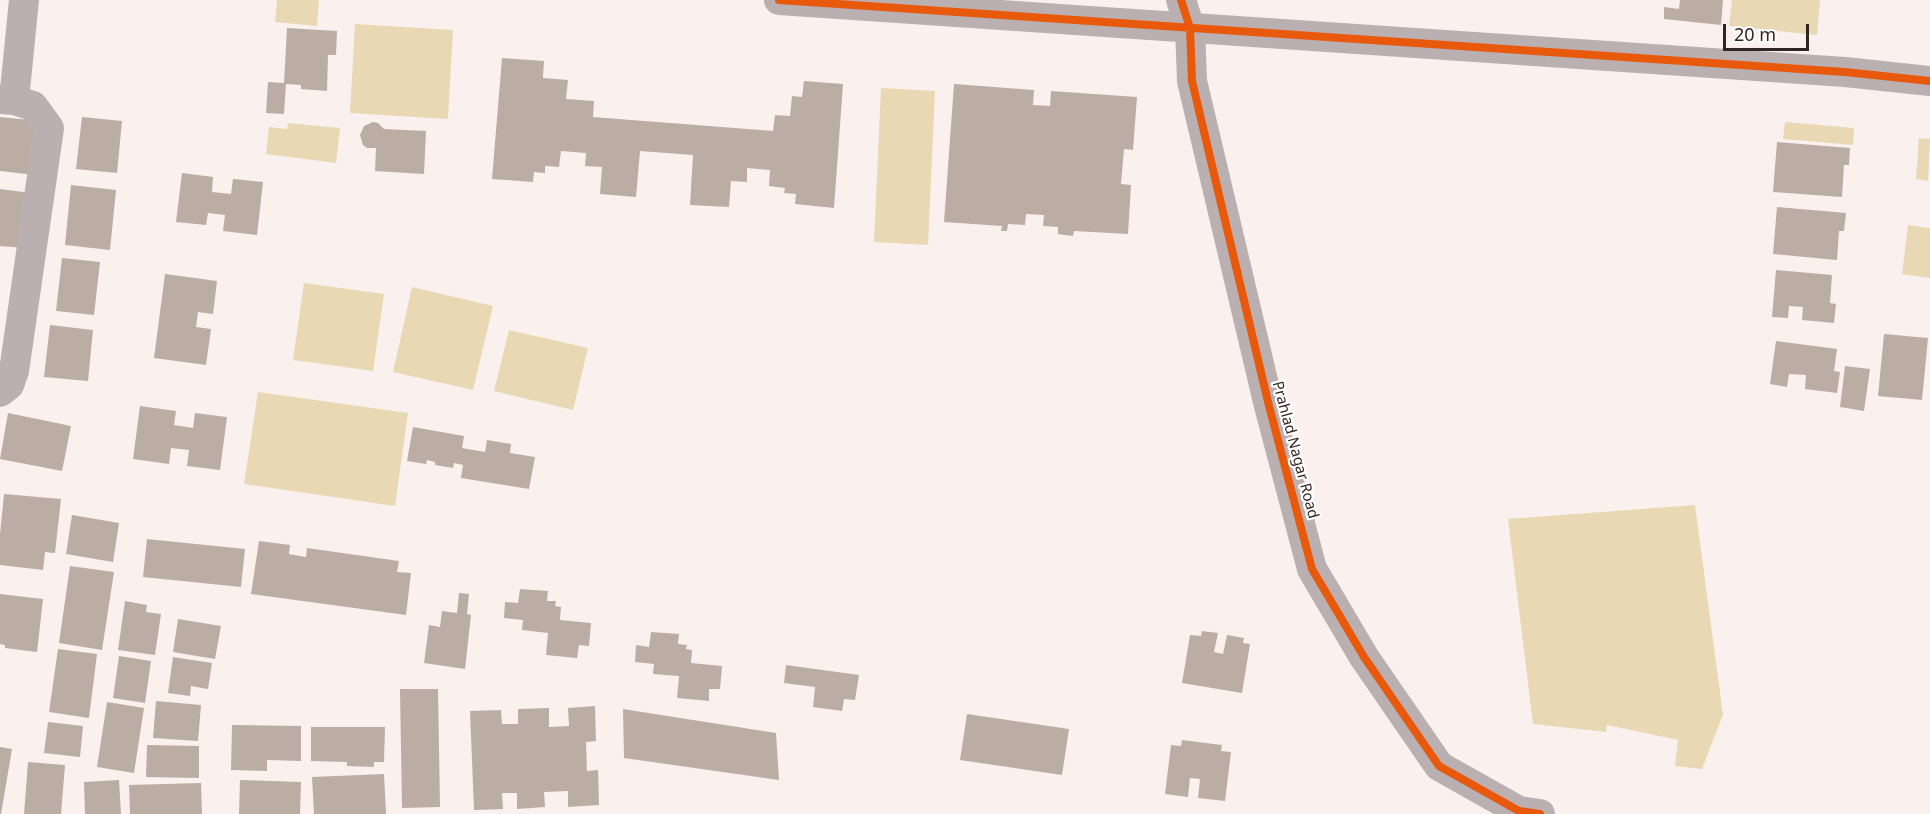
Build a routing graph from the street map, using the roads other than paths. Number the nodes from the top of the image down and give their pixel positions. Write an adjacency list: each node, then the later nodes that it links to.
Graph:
1 (24, 0): 8 (street)
2 (779, 0): 4 (street)
3 (1181, 0): 5 (street, Prahlad Nagar Road)
4 (1154, 13): 5 (street); 6 (street)
5 (1190, 28): 6 (street, Prahlad Nagar Road); 7 (street)
6 (1192, 81): 10 (street, Prahlad Nagar Road)
7 (1930, 81)
8 (7, 99): 9 (street)
9 (0, 392)
10 (1523, 813)

